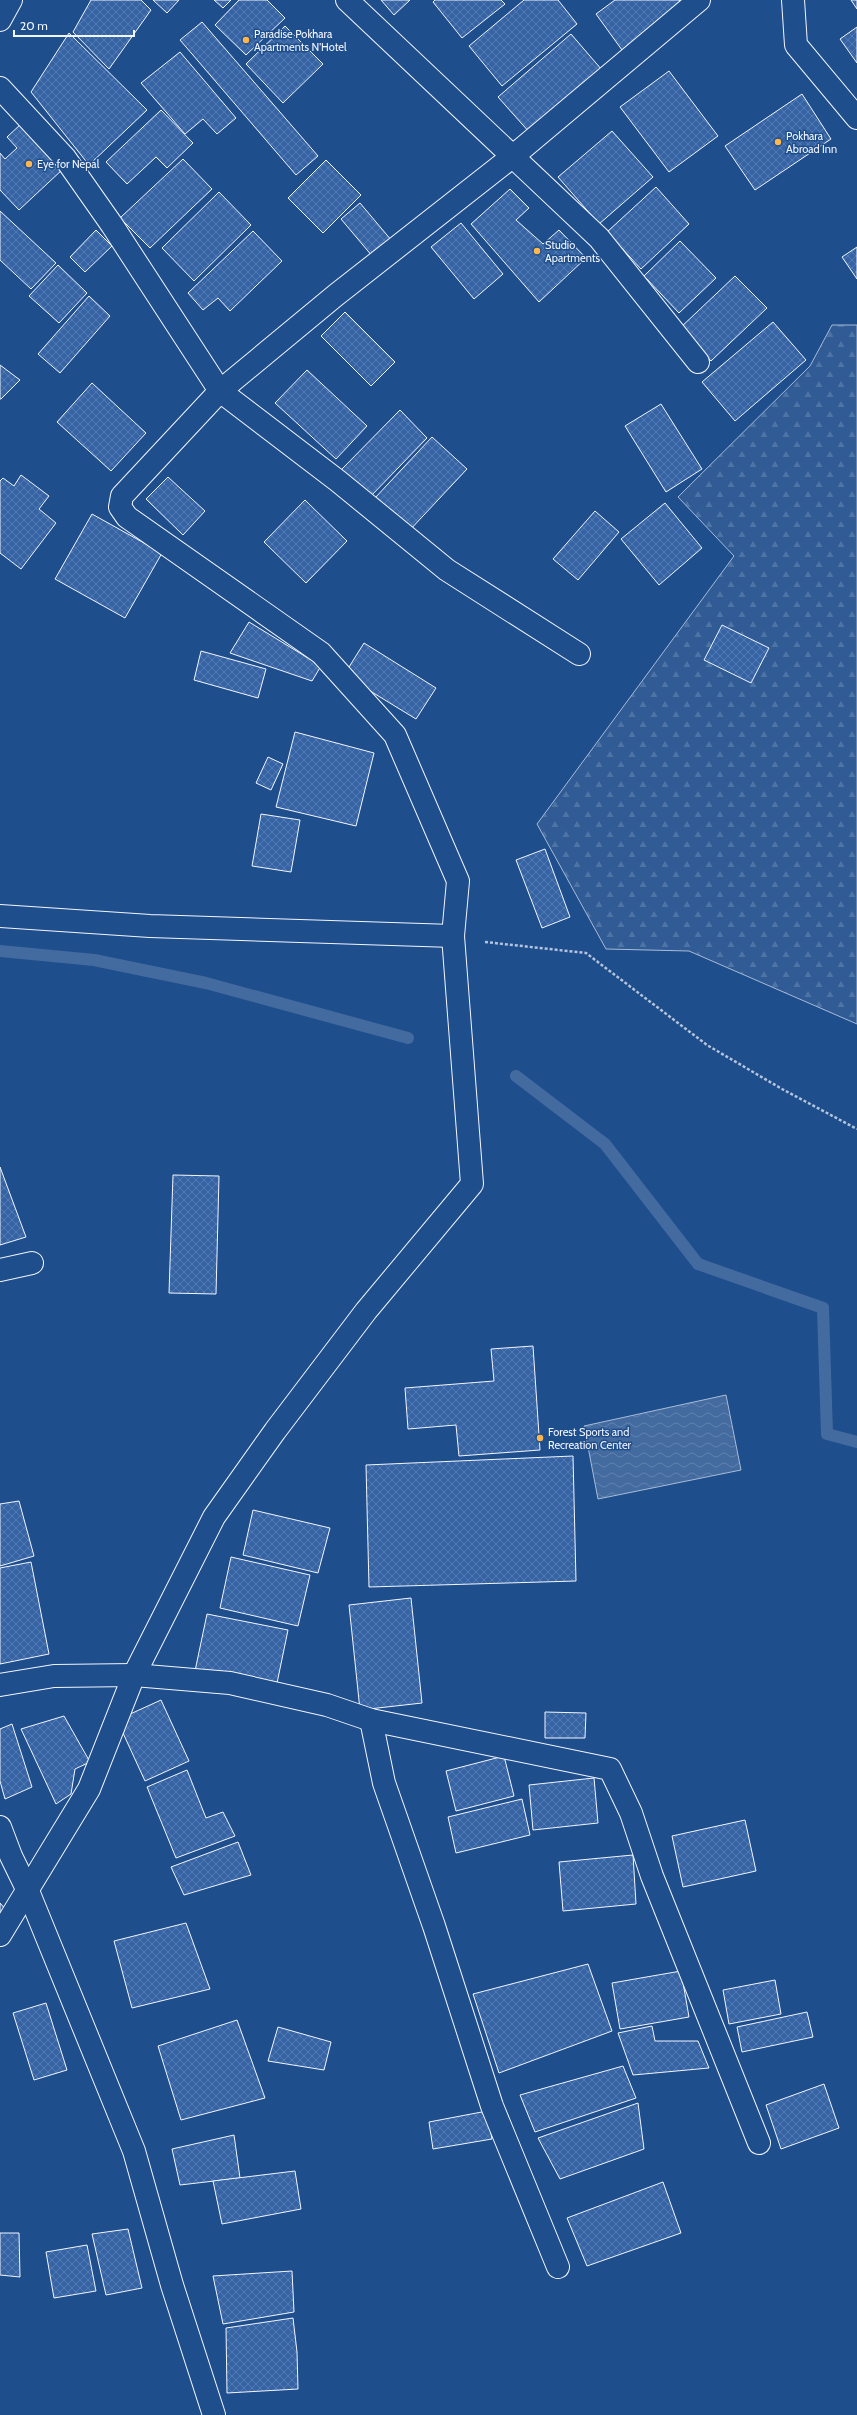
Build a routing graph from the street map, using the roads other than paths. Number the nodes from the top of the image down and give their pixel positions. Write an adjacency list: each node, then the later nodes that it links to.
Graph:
1 (12, 0): 5 (street)
2 (347, 0): 8 (street)
3 (699, 0): 8 (street)
4 (793, 0): 7 (street)
5 (0, 20)
6 (0, 88): 10 (street)
7 (857, 118)
8 (512, 157): 9 (street); 10 (street)
9 (698, 362)
10 (220, 391): 11 (street); 13 (street)
11 (579, 654)
12 (0, 916): 13 (street)
13 (453, 936): 16 (street)
14 (32, 1263): 15 (street)
15 (0, 1270)
16 (134, 1675): 17 (street); 18 (street); 20 (street)
17 (0, 1685)
18 (371, 1720): 22 (street); 23 (street)
19 (0, 1827): 20 (street)
20 (28, 1891): 21 (street); 24 (street)
21 (0, 1935)
22 (759, 2143)
23 (558, 2267)
24 (214, 2415)

